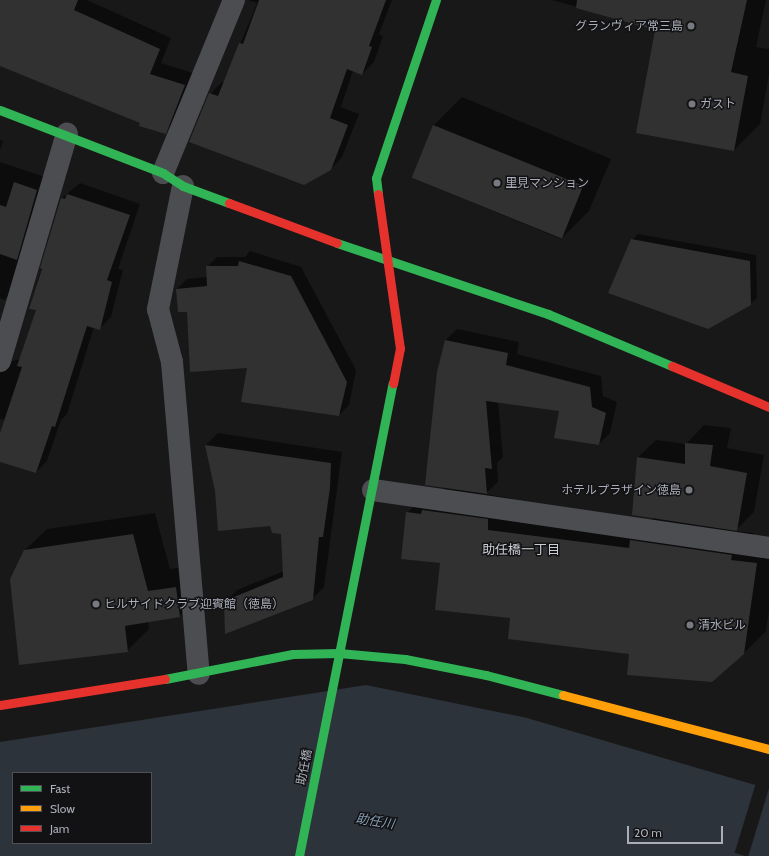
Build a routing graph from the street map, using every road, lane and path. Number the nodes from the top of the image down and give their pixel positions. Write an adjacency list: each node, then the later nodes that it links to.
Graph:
1 (234, 0): 5 (street)
2 (436, 0): 7 (street, 助任橋)
3 (0, 110): 4 (street)
4 (67, 134): 5 (street); 8 (street)
5 (163, 172): 6 (street)
6 (183, 186): 7 (street); 13 (street)
7 (386, 261): 9 (street); 10 (street, 助任橋)
8 (1, 352)
9 (769, 407)
10 (373, 490): 11 (street); 12 (street, 助任橋)
11 (769, 548)
12 (339, 653): 13 (street); 15 (street); 16 (street, 助任橋)
13 (199, 674): 14 (street)
14 (0, 705)
15 (769, 749)
16 (299, 856)

